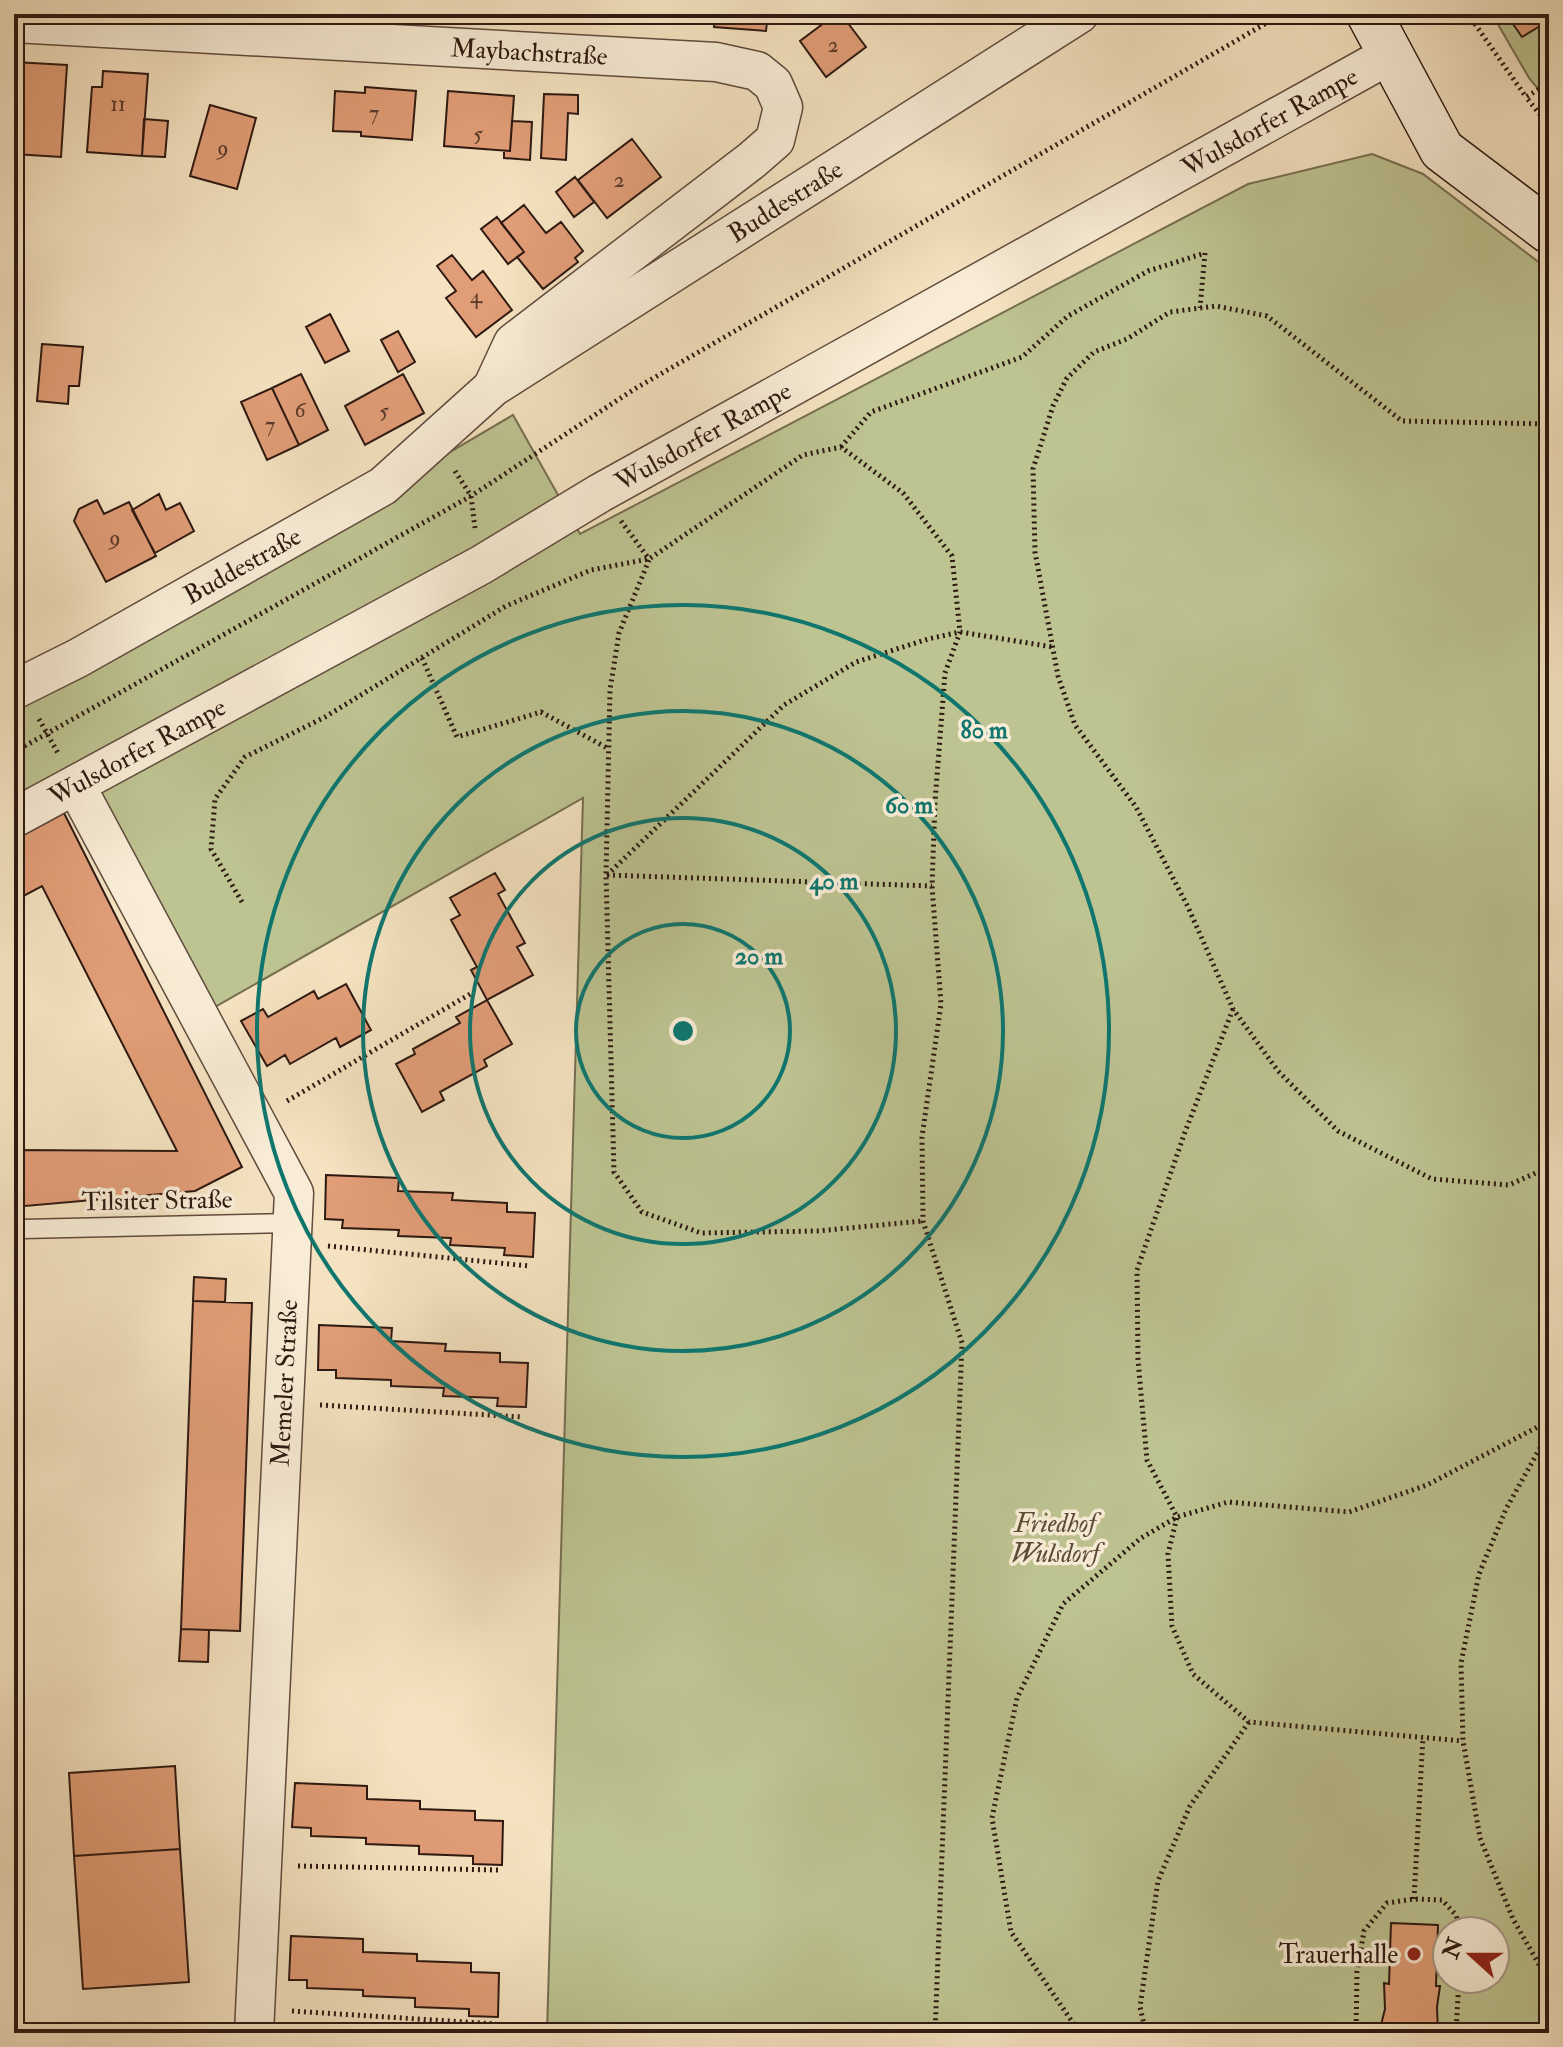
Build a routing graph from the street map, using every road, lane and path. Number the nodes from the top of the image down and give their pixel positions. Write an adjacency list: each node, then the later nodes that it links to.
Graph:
1 (1079, 14): 13 (street, Buddestraße)
2 (1282, 14): 17 (path)
3 (1369, 14): 6 (street)
4 (1468, 14): 8 (path)
5 (14, 23): 9 (street, Maybachstraße)
6 (1391, 54): 11 (street); 19 (street, Wulsdorfer Rampe)
7 (1549, 83): 8 (path)
8 (1526, 97): 10 (path)
9 (783, 107): 13 (street, Buddestraße)
10 (1549, 126)
11 (1549, 231)
12 (1200, 308): 14 (path); 16 (path); 21 (path)
13 (493, 387): 15 (street, Buddestraße)
14 (1549, 424)
15 (435, 440): 17 (path); 23 (street, Buddestraße)
16 (841, 447): 18 (path); 20 (path)
17 (471, 496): 19 (path); 24 (path)
18 (649, 559): 22 (path); 25 (path)
19 (481, 565): 27 (street, Wulsdorfer Rampe)
20 (960, 632): 21 (path); 29 (path); 30 (path)
21 (1053, 647): 33 (path)
22 (422, 658): 25 (path); 31 (path)
23 (18, 688): 24 (path)
24 (48, 735): 26 (path); 27 (path)
25 (609, 749): 29 (path)
26 (14, 752)
27 (76, 786): 28 (street, Wulsdorfer Rampe); 34 (street, Memeler Straße)
28 (14, 818)
29 (606, 875): 30 (path); 36 (path)
30 (932, 886): 36 (path)
31 (242, 902)
32 (472, 993): 34 (path)
33 (1233, 1009): 35 (path); 44 (path)
34 (255, 1120): 38 (street, Memeler Straße)
35 (1549, 1167)
36 (923, 1221): 56 (path)
37 (23, 1229): 38 (lane, Tilsiter Straße)
38 (292, 1233): 39 (path); 40 (street, Memeler Straße)
39 (529, 1266)
40 (283, 1403): 41 (path); 48 (street, Memeler Straße)
41 (522, 1417)
42 (1549, 1421): 44 (path)
43 (1549, 1432): 47 (path)
44 (1177, 1517): 45 (path); 57 (path)
45 (1249, 1722): 46 (path); 58 (path)
46 (1423, 1737): 47 (path); 50 (path)
47 (1463, 1741): 52 (path)
48 (261, 1865): 49 (path); 54 (street, Memeler Straße)
49 (498, 1870)
50 (1414, 1899): 51 (path); 59 (path)
51 (1456, 1915)
52 (1549, 1982)
53 (1458, 1995): 60 (path)
54 (254, 2021): 55 (path)
55 (496, 2024)
56 (935, 2033)
57 (1083, 2033)
58 (1146, 2033)
59 (1356, 2033)
60 (1456, 2033)

